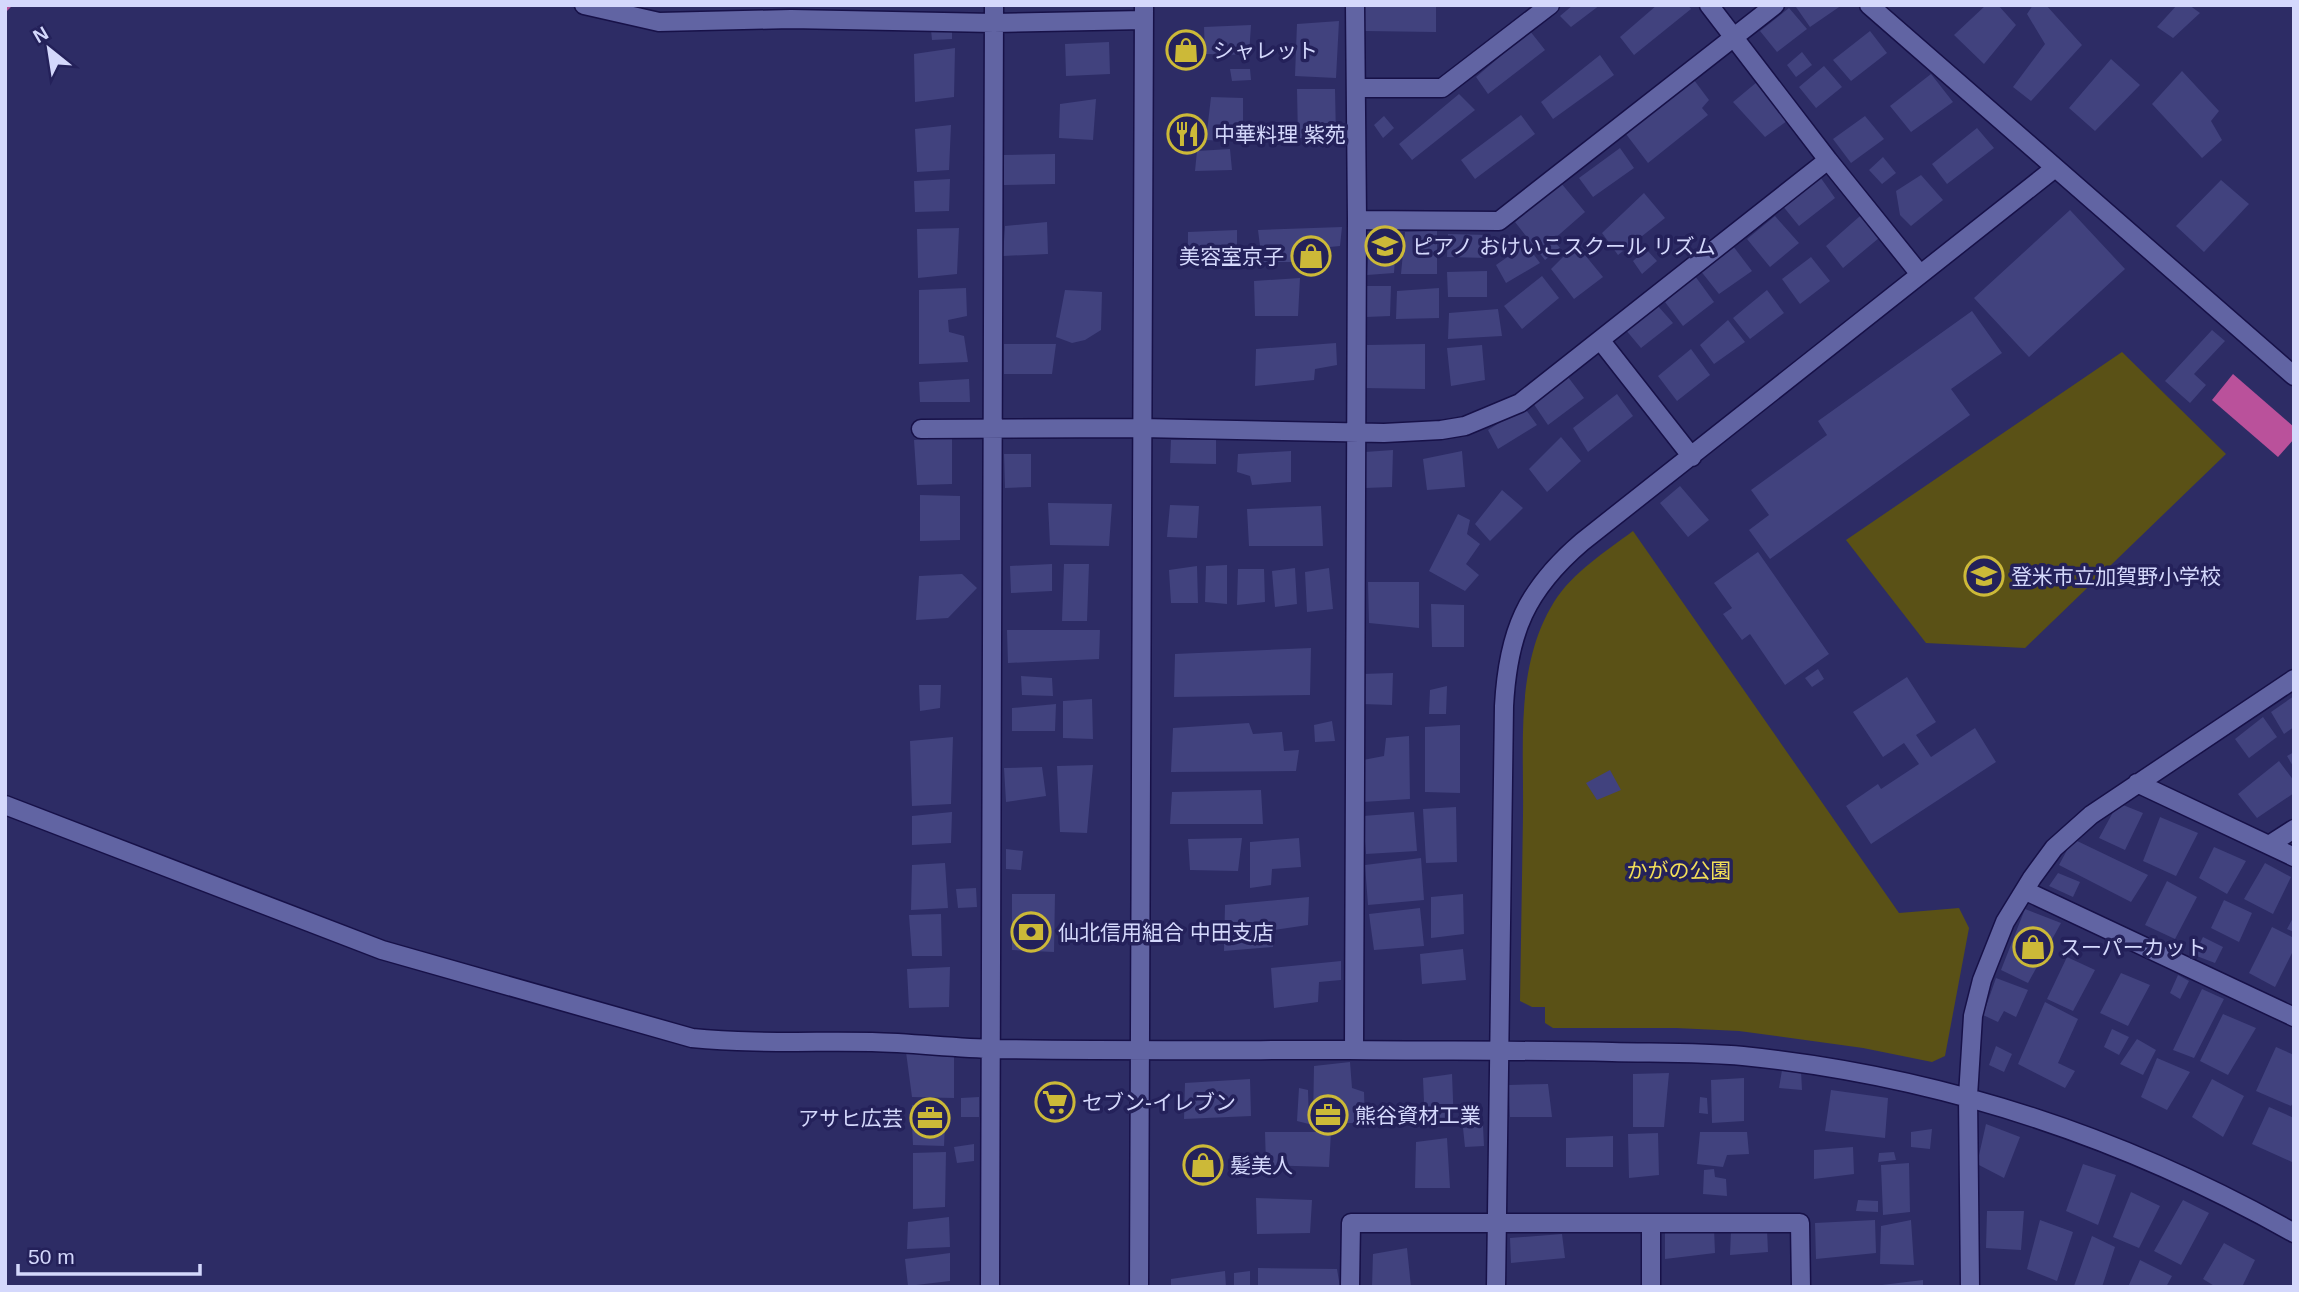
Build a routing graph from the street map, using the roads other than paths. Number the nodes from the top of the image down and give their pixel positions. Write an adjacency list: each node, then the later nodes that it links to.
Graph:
1 (584, 5): 8 (street)
2 (1355, 5): 10 (street)
3 (1550, 5): 10 (street)
4 (1709, 5): 9 (street)
5 (1775, 5): 9 (street)
6 (1869, 5): 12 (street)
7 (1144, 13): 8 (street); 18 (street)
8 (994, 14): 17 (street)
9 (1733, 38): 11 (street); 13 (street)
10 (1356, 88): 13 (street)
11 (1828, 159): 14 (street); 15 (street)
12 (2055, 168): 14 (street); 16 (street)
13 (1357, 220): 20 (street)
14 (1919, 273): 21 (street)
15 (1601, 341): 20 (street); 21 (street)
16 (2294, 376)
17 (991, 428): 18 (street); 19 (street); 30 (street)
18 (1142, 428): 20 (street); 31 (street)
19 (921, 429)
20 (1355, 431): 32 (street)
21 (1692, 457): 33 (street)
22 (2294, 679): 23 (street)
23 (2137, 783): 26 (street); 28 (street)
24 (5, 805): 30 (street)
25 (2294, 829): 26 (street)
26 (2269, 845): 27 (street)
27 (2294, 857)
28 (2025, 891): 29 (street); 34 (street)
29 (2294, 1017)
30 (991, 1049): 31 (street); 38 (street)
31 (1141, 1050): 32 (street); 39 (street)
32 (1354, 1050): 33 (street)
33 (1498, 1050): 34 (street); 35 (street)
34 (1968, 1096): 37 (street); 44 (street)
35 (1496, 1223): 36 (street); 40 (street); 41 (street)
36 (1651, 1223): 42 (street); 43 (street)
37 (2294, 1233)
38 (990, 1287)
39 (1139, 1287)
40 (1350, 1287)
41 (1496, 1287)
42 (1651, 1287)
43 (1801, 1287)
44 (1970, 1287)

